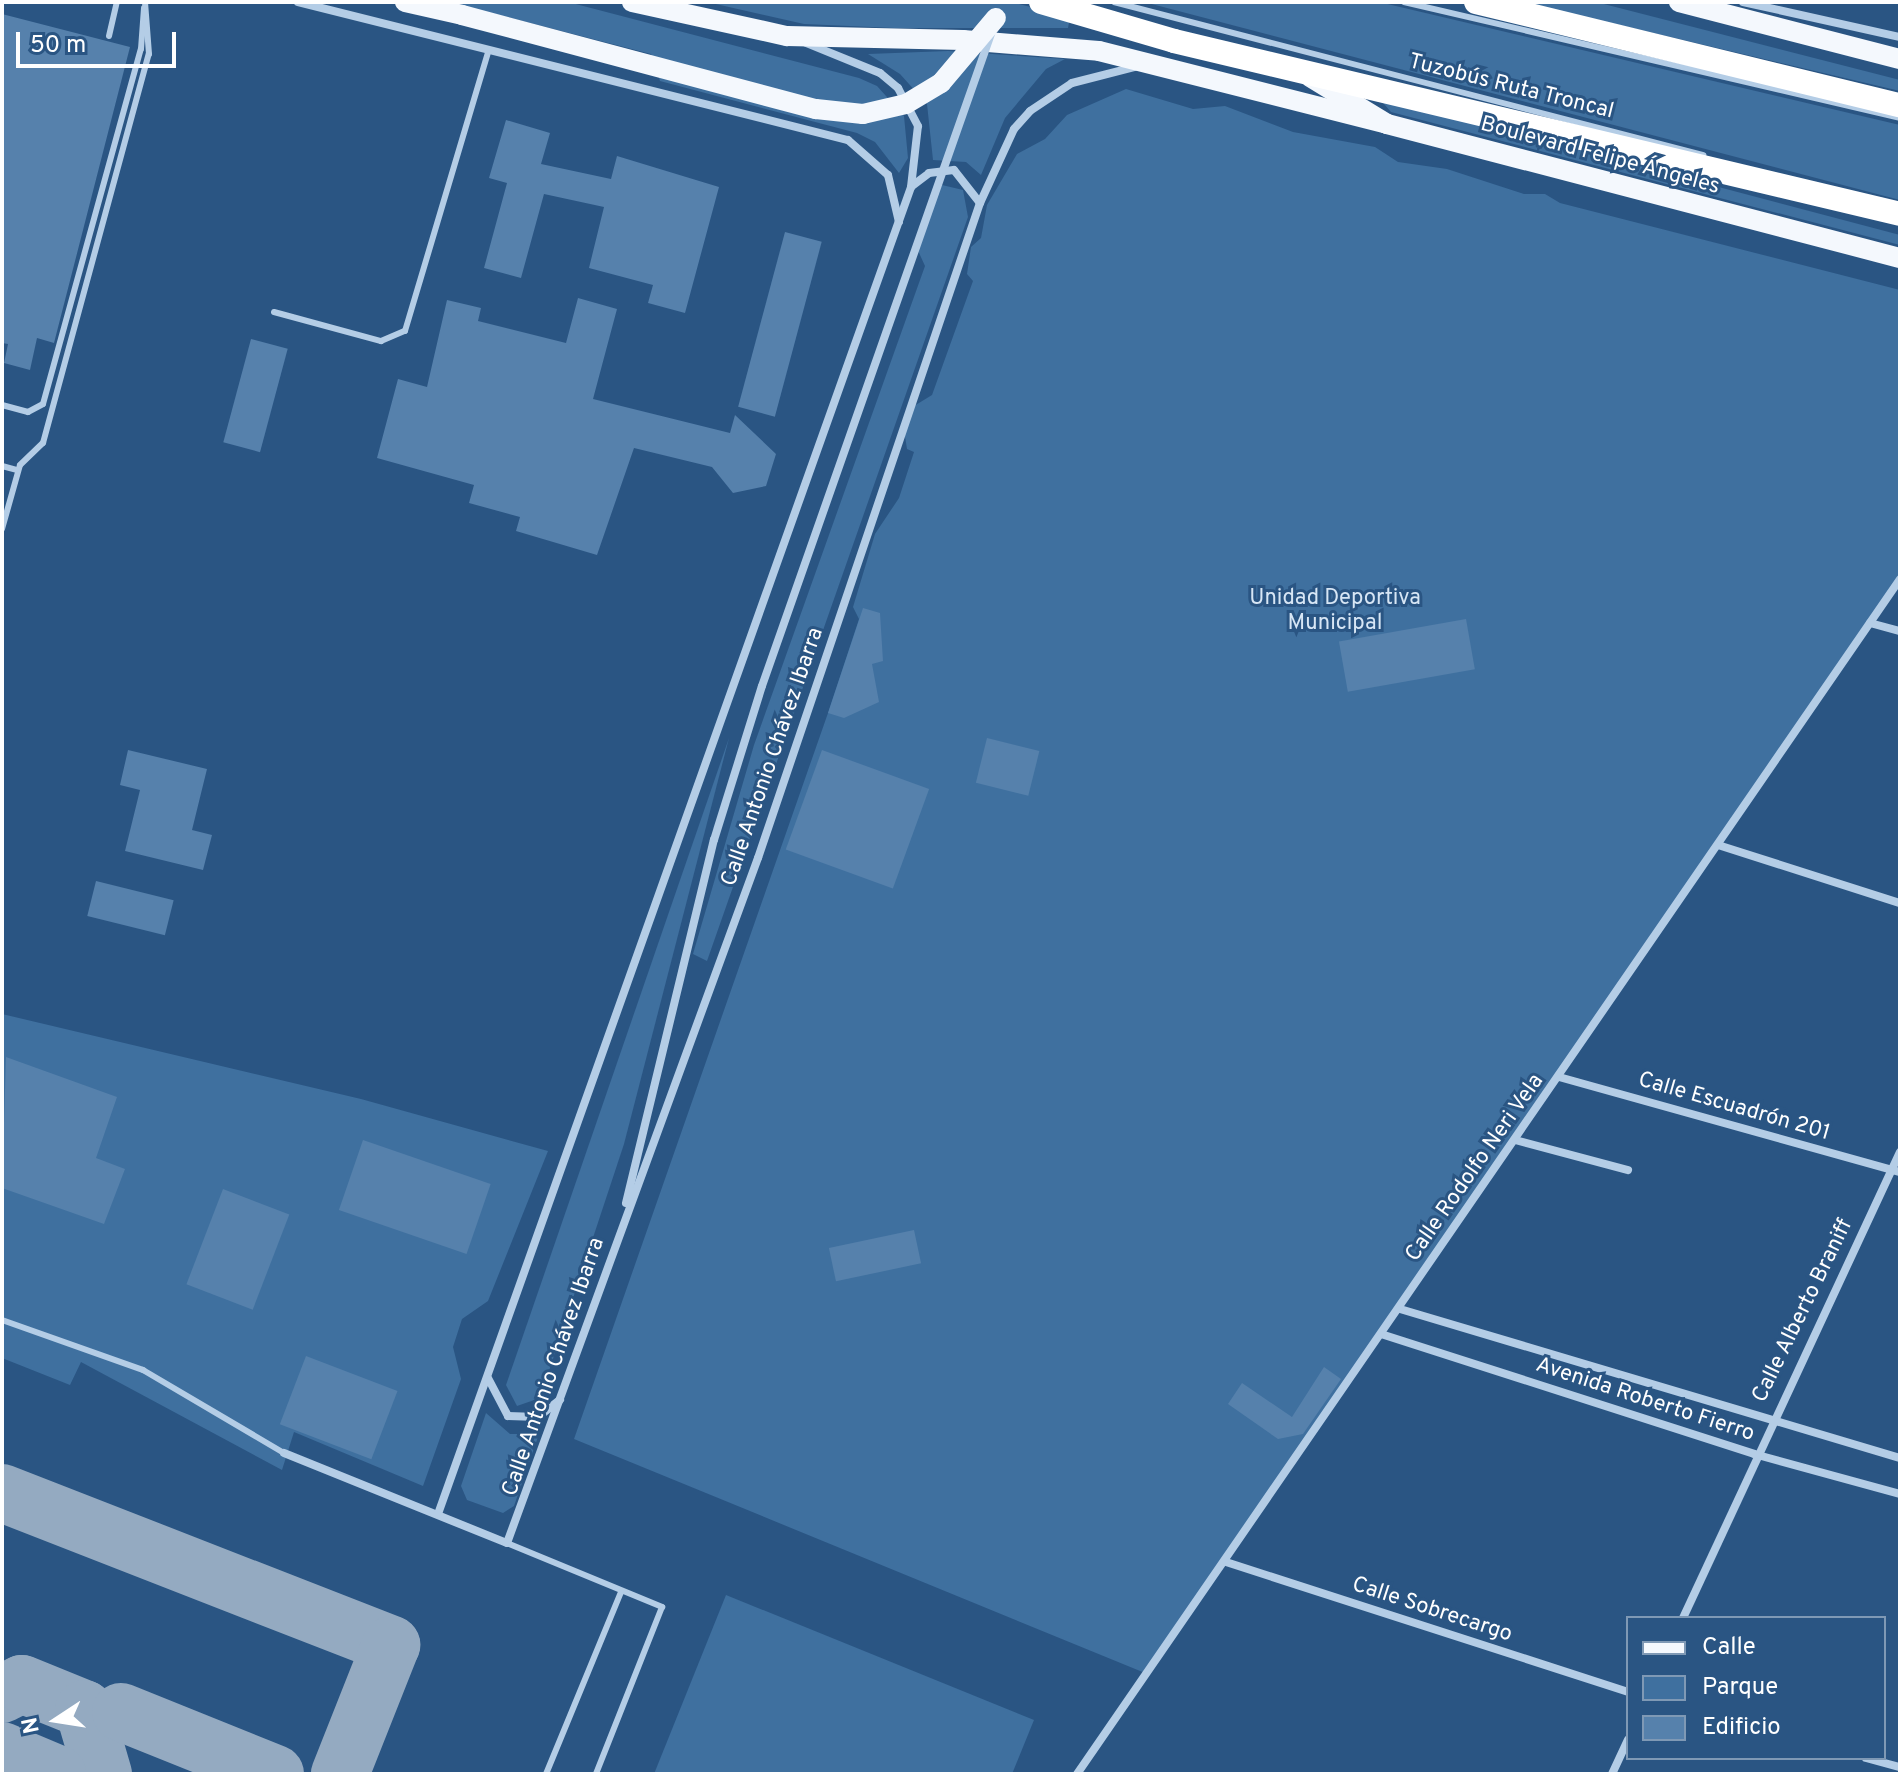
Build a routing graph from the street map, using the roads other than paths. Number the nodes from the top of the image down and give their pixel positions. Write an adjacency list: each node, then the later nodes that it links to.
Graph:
1 (117, 2): 13 (lane)
2 (298, 2): 16 (street)
3 (405, 2): 12 (main road, bridge)
4 (632, 2): 14 (main road)
5 (1041, 2): 19 (highway, Boulevard Felipe Ángeles)
6 (1114, 2): 25 (lane, Tuzobús Ruta Troncal)
7 (1404, 2): 21 (lane)
8 (1476, 2): 20 (highway)
9 (1679, 2): 17 (main road)
10 (1743, 2): 15 (street)
11 (145, 4): 30 (lane); 32 (lane)
12 (997, 10): 44 (street, bridge)
13 (109, 36)
14 (787, 36): 18 (main road); 23 (street)
15 (1900, 37)
16 (489, 50): 27 (street); 29 (lane)
17 (1900, 59)
18 (1152, 66): 22 (main road); 24 (street, Calle Antonio Chávez Ibarra)
19 (1300, 71): 22 (main road, Boulevard Felipe Ángeles); 26 (highway, Boulevard Felipe Ángeles)
20 (1900, 105)
21 (1900, 118)
22 (1387, 124): 28 (main road, Boulevard Felipe Ángeles)
23 (911, 187): 24 (street); 27 (street)
24 (980, 203): 44 (street, Calle Antonio Chávez Ibarra)
25 (1900, 205)
26 (1900, 214)
27 (900, 226): 48 (street)
28 (1900, 258)
29 (274, 312)
30 (2, 405)
31 (2, 466): 32 (lane)
32 (17, 470): 33 (lane)
33 (2, 529)
34 (1900, 579): 35 (street, Calle Rodolfo Neri Vela)
35 (1870, 623): 36 (street); 37 (street, Calle Rodolfo Neri Vela)
36 (1900, 631)
37 (1718, 845): 38 (street); 39 (street, Calle Rodolfo Neri Vela)
38 (1900, 903)
39 (1559, 1077): 40 (street, Calle Rodolfo Neri Vela); 43 (street, Calle Escuadrón 201)
40 (1515, 1140): 42 (street); 45 (street, Calle Rodolfo Neri Vela)
41 (1900, 1152): 43 (street, Calle Alberto Braniff)
42 (1628, 1170)
43 (1896, 1171): 50 (street, Calle Alberto Braniff)
44 (616, 1243): 49 (street, Calle Antonio Chávez Ibarra)
45 (1400, 1309): 47 (street, Calle Rodolfo Neri Vela); 50 (street, Avenida Roberto Fierro)
46 (2, 1320): 51 (lane)
47 (1381, 1334): 52 (street, Avenida Roberto Fierro); 57 (street, Calle Rodolfo Neri Vela)
48 (487, 1377): 49 (street); 55 (street)
49 (560, 1400): 56 (street, Calle Antonio Chávez Ibarra)
50 (1769, 1424): 52 (street, Calle Alberto Braniff); 53 (street, Avenida Roberto Fierro)
51 (284, 1453): 55 (street)
52 (1754, 1454): 54 (street, Avenida Roberto Fierro); 59 (street, Calle Alberto Braniff)
53 (1900, 1458)
54 (1900, 1494)
55 (438, 1514): 56 (street)
56 (507, 1543): 58 (lane)
57 (1226, 1562): 60 (street, Calle Sobrecargo); 66 (street, Calle Rodolfo Neri Vela)
58 (621, 1592): 64 (lane); 65 (lane)
59 (1684, 1616)
60 (1626, 1691)
61 (1626, 1744): 67 (street)
62 (1874, 1760): 63 (street)
63 (1900, 1767)
64 (546, 1774)
65 (596, 1774)
66 (1077, 1774)
67 (1612, 1774)

